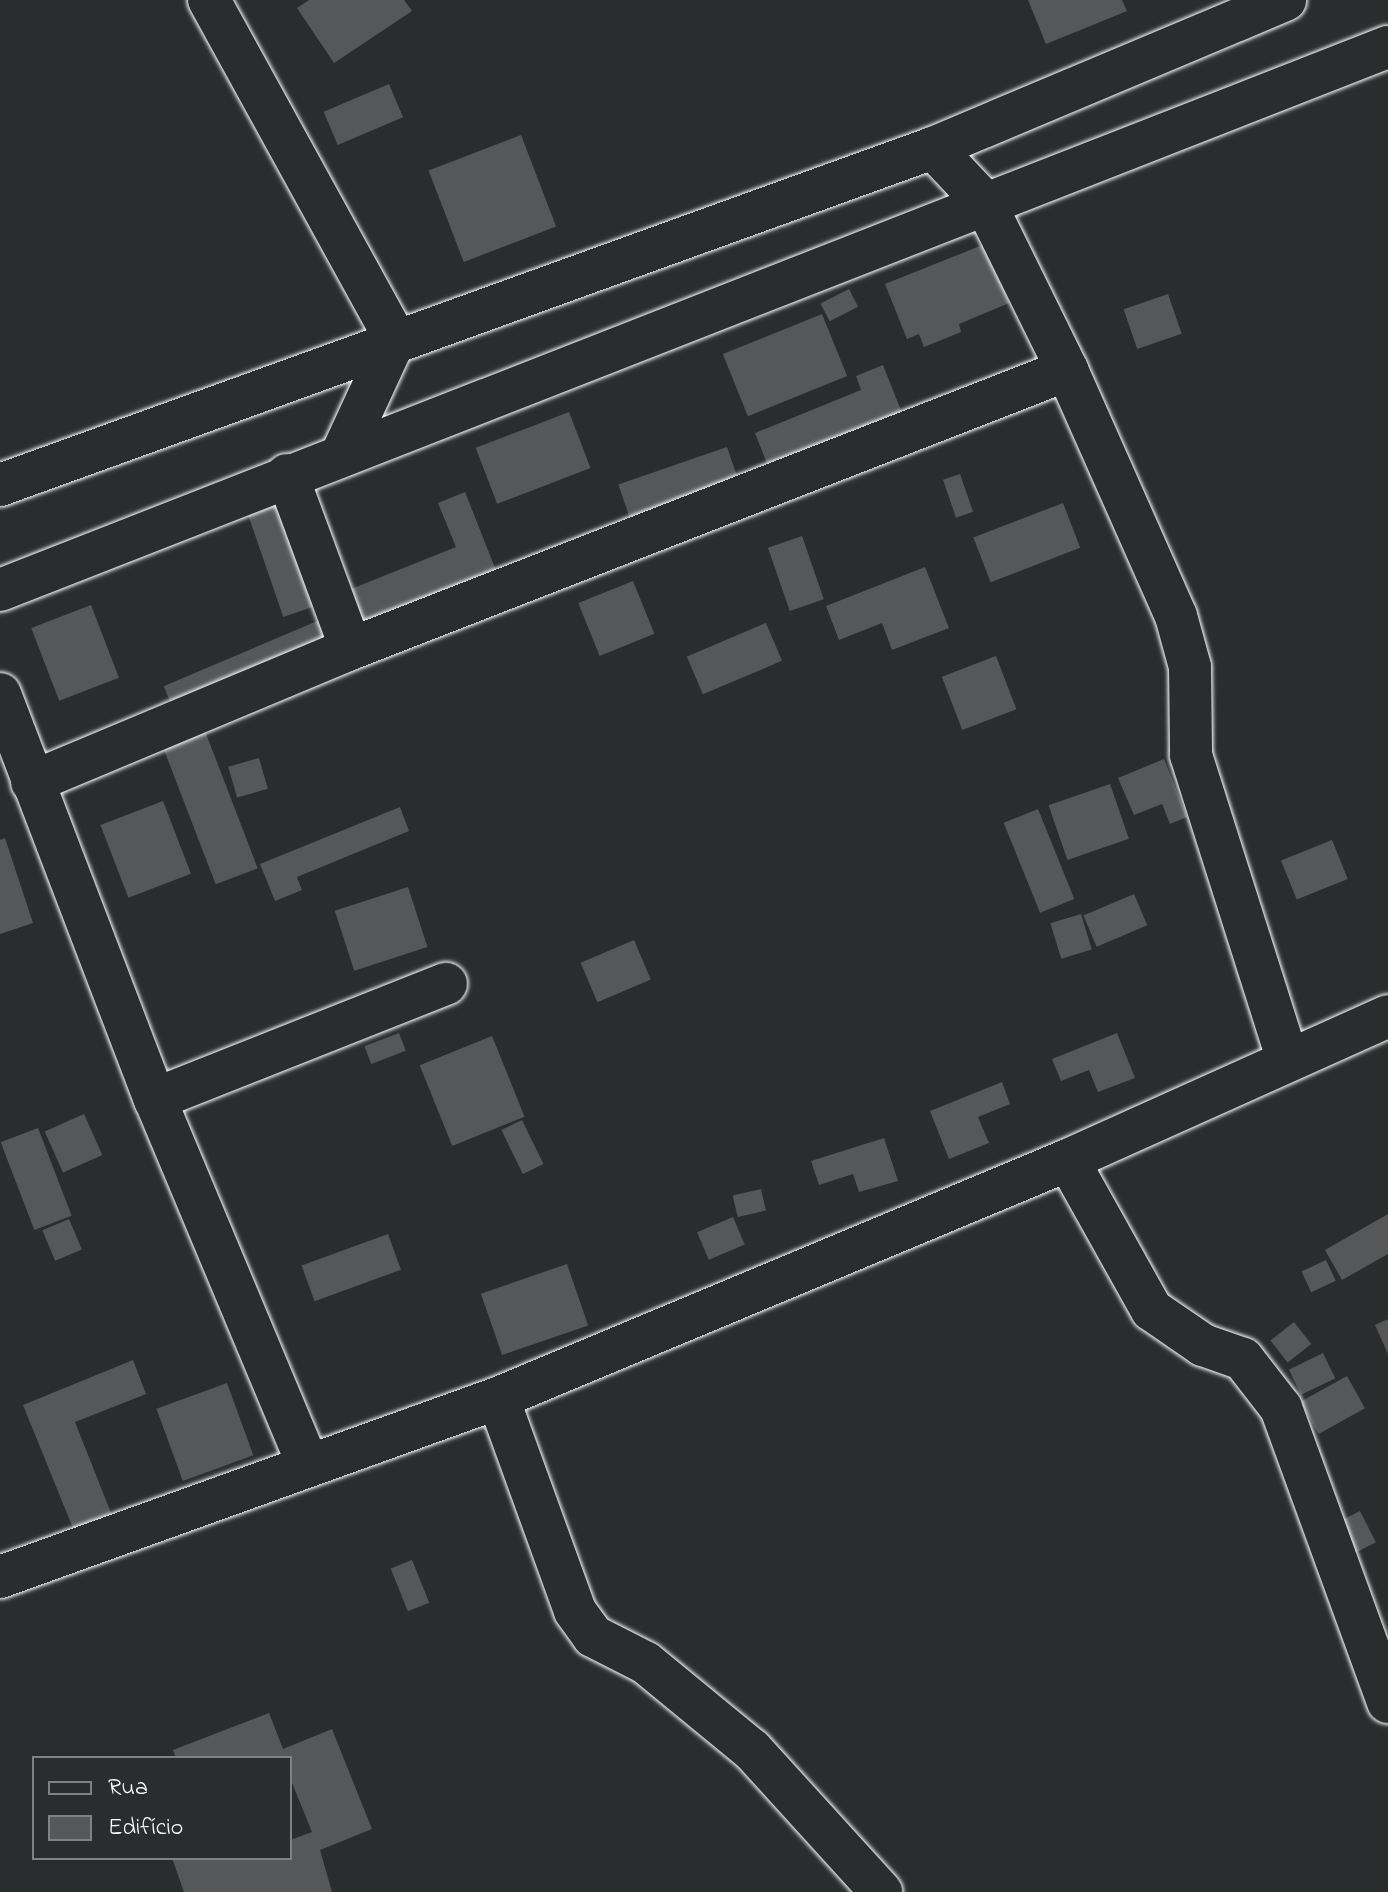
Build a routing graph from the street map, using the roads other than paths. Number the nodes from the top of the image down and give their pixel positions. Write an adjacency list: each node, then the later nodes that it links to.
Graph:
1 (209, 0): 6 (street)
2 (1285, 0): 4 (street)
3 (1388, 47): 5 (street)
4 (933, 148): 5 (street); 6 (street)
5 (985, 203): 7 (street); 8 (street)
6 (395, 339): 8 (street); 10 (street)
7 (1067, 370): 12 (street); 17 (street)
8 (341, 456): 9 (street)
9 (287, 475): 11 (street); 12 (street)
10 (0, 485)
11 (0, 590)
12 (351, 649): 14 (street)
13 (0, 694): 14 (street)
14 (32, 782): 18 (street)
15 (446, 984): 18 (street)
16 (1388, 1016): 17 (street)
17 (1287, 1058): 19 (street)
18 (155, 1099): 21 (street)
19 (1068, 1160): 20 (street); 23 (street)
20 (498, 1398): 21 (street); 24 (street)
21 (308, 1465): 22 (street)
22 (0, 1577)
23 (1388, 1702)
24 (881, 1892)

